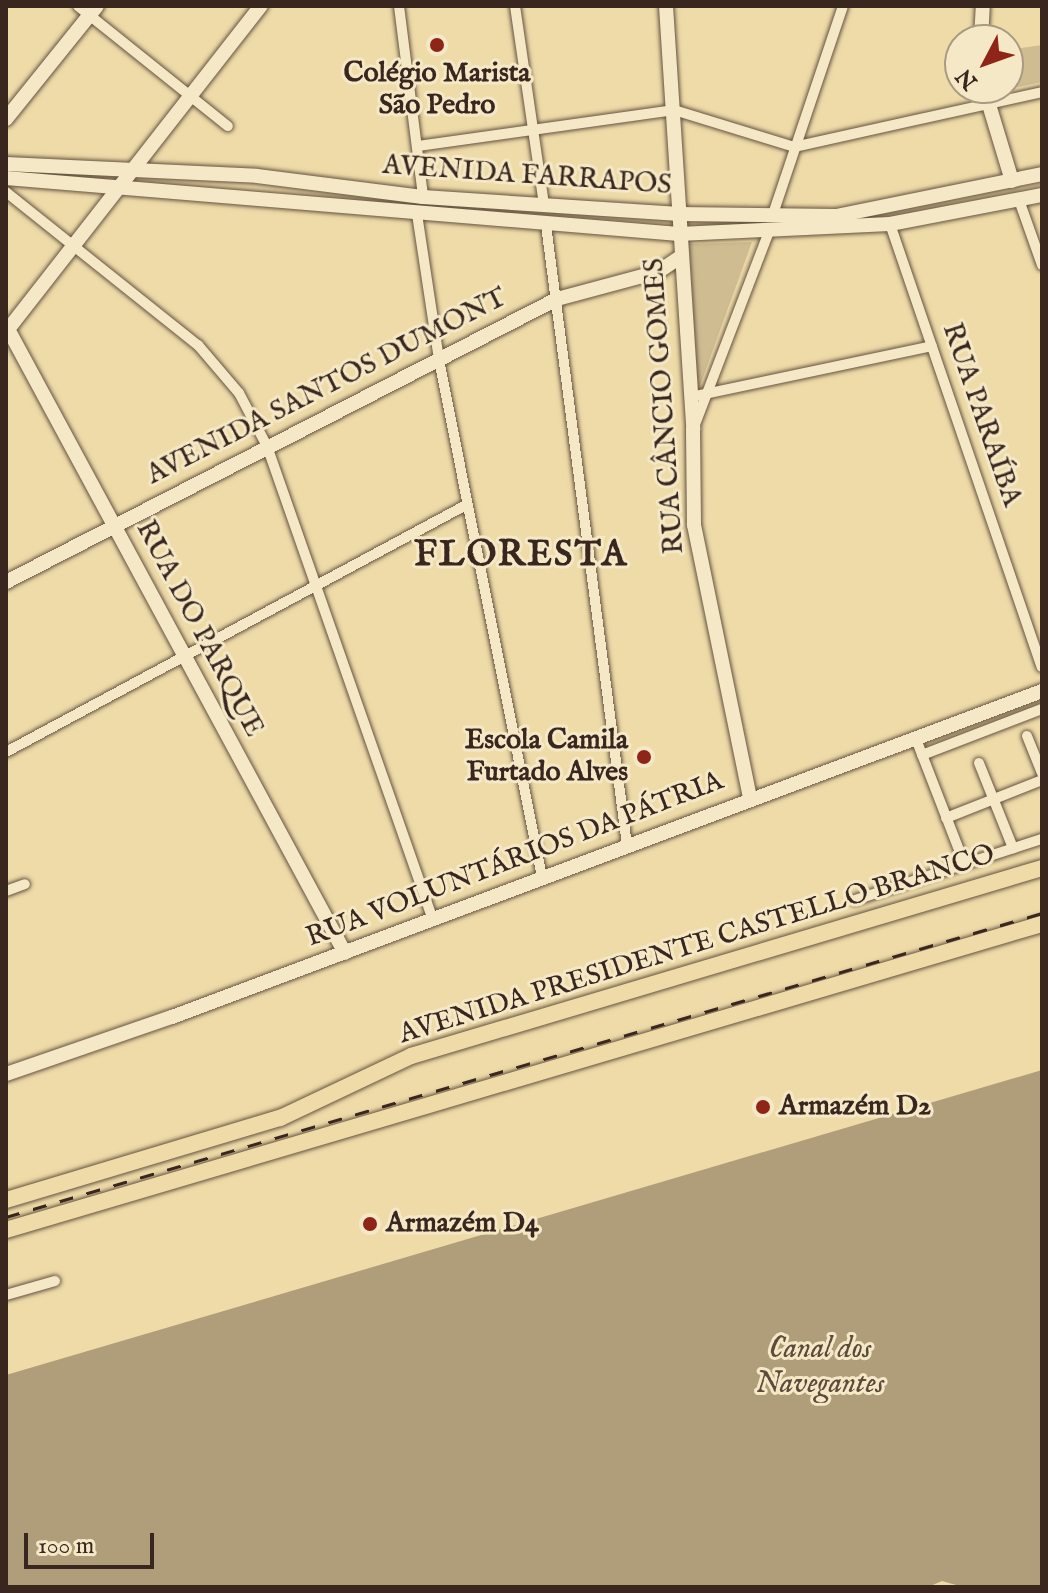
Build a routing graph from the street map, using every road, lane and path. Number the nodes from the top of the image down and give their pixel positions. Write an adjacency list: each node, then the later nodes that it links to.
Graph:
1 (261, 6): 7 (main road)
2 (399, 6): 14 (street)
3 (515, 6): 13 (street)
4 (666, 6): 10 (main road, RUA CÂNCIO GOMES)
5 (843, 6): 15 (street)
6 (88, 9): 7 (street); 11 (main road)
7 (191, 96): 12 (street); 17 (main road)
8 (955, 104): 15 (street)
9 (988, 104): 20 (main road)
10 (674, 110): 13 (street); 15 (street); 28 (main road, RUA CÂNCIO GOMES)
11 (6, 119)
12 (228, 126)
13 (532, 131): 14 (street); 26 (street)
14 (418, 146): 24 (street)
15 (794, 147): 29 (street)
16 (6, 164): 17 (main road, AVENIDA FARRAPOS)
17 (134, 168): 21 (main road); 24 (main road, AVENIDA FARRAPOS)
18 (1042, 174): 20 (main road, AVENIDA FARRAPOS)
19 (6, 178): 21 (main road, AVENIDA FARRAPOS)
20 (1012, 181): 29 (main road, AVENIDA FARRAPOS)
21 (121, 184): 27 (main road, AVENIDA FARRAPOS); 34 (main road)
22 (6, 192): 34 (street)
23 (1042, 195): 25 (main road, AVENIDA FARRAPOS)
24 (423, 197): 26 (main road, AVENIDA FARRAPOS)
25 (1019, 200): 30 (main road, AVENIDA FARRAPOS); 36 (street)
26 (544, 206): 28 (main road, AVENIDA FARRAPOS)
27 (417, 214): 31 (main road, AVENIDA FARRAPOS); 40 (street)
28 (679, 214): 29 (main road, AVENIDA FARRAPOS); 32 (main road, RUA CÂNCIO GOMES)
29 (773, 214)
30 (890, 224): 33 (main road, AVENIDA FARRAPOS); 39 (street, RUA PARAÍBA)
31 (546, 225): 32 (main road, AVENIDA FARRAPOS); 37 (street)
32 (679, 234): 33 (main road, AVENIDA FARRAPOS); 35 (main road, RUA CÂNCIO GOMES)
33 (768, 234): 41 (street)
34 (72, 247): 38 (main road); 44 (street)
35 (679, 258): 37 (main road, AVENIDA SANTOS DUMONT); 42 (main road, RUA CÂNCIO GOMES)
36 (1042, 265)
37 (557, 299): 40 (main road, AVENIDA SANTOS DUMONT); 64 (street)
38 (7, 331): 46 (main road, RUA DO PARQUE)
39 (932, 346): 41 (street); 50 (street, RUA PARAÍBA)
40 (439, 360): 44 (main road, AVENIDA SANTOS DUMONT); 45 (street)
41 (708, 393): 42 (street); 43 (street)
42 (690, 397): 43 (main road, RUA CÂNCIO GOMES)
43 (693, 429): 60 (main road, RUA CÂNCIO GOMES)
44 (267, 446): 46 (main road, AVENIDA SANTOS DUMONT); 48 (street)
45 (468, 504): 48 (street); 68 (street)
46 (114, 526): 47 (main road, AVENIDA SANTOS DUMONT); 49 (main road, RUA DO PARQUE)
47 (6, 582)
48 (315, 587): 49 (street); 72 (street)
49 (185, 657): 55 (street); 74 (main road, RUA DO PARQUE)
50 (1042, 667)
51 (1042, 691): 54 (main road, RUA VOLUNTÁRIOS DA PÁTRIA)
52 (1042, 709): 56 (street)
53 (1027, 736): 58 (street)
54 (916, 739): 56 (street); 60 (main road, RUA VOLUNTÁRIOS DA PÁTRIA)
55 (6, 752)
56 (922, 755): 62 (street)
57 (979, 763): 61 (street)
58 (1042, 773)
59 (1042, 780): 61 (street)
60 (750, 798): 64 (main road, RUA VOLUNTÁRIOS DA PÁTRIA)
61 (994, 799): 62 (street); 65 (street)
62 (946, 818): 66 (street)
63 (1042, 839): 65 (street)
64 (627, 845): 68 (main road, RUA VOLUNTÁRIOS DA PÁTRIA)
65 (1013, 848): 66 (street)
66 (964, 863): 71 (street)
67 (1042, 868): 76 (main road, AVENIDA PRESIDENTE CASTELLO BRANCO)
68 (542, 877): 72 (main road, RUA VOLUNTÁRIOS DA PÁTRIA)
69 (25, 884): 70 (street)
70 (6, 891)
71 (855, 900)
72 (433, 920): 74 (main road, RUA VOLUNTÁRIOS DA PÁTRIA)
73 (1042, 924): 77 (main road)
74 (345, 953): 75 (main road, RUA VOLUNTÁRIOS DA PÁTRIA)
75 (6, 1074)
76 (6, 1200)
77 (6, 1230)
78 (55, 1281): 79 (street)
79 (6, 1295)

